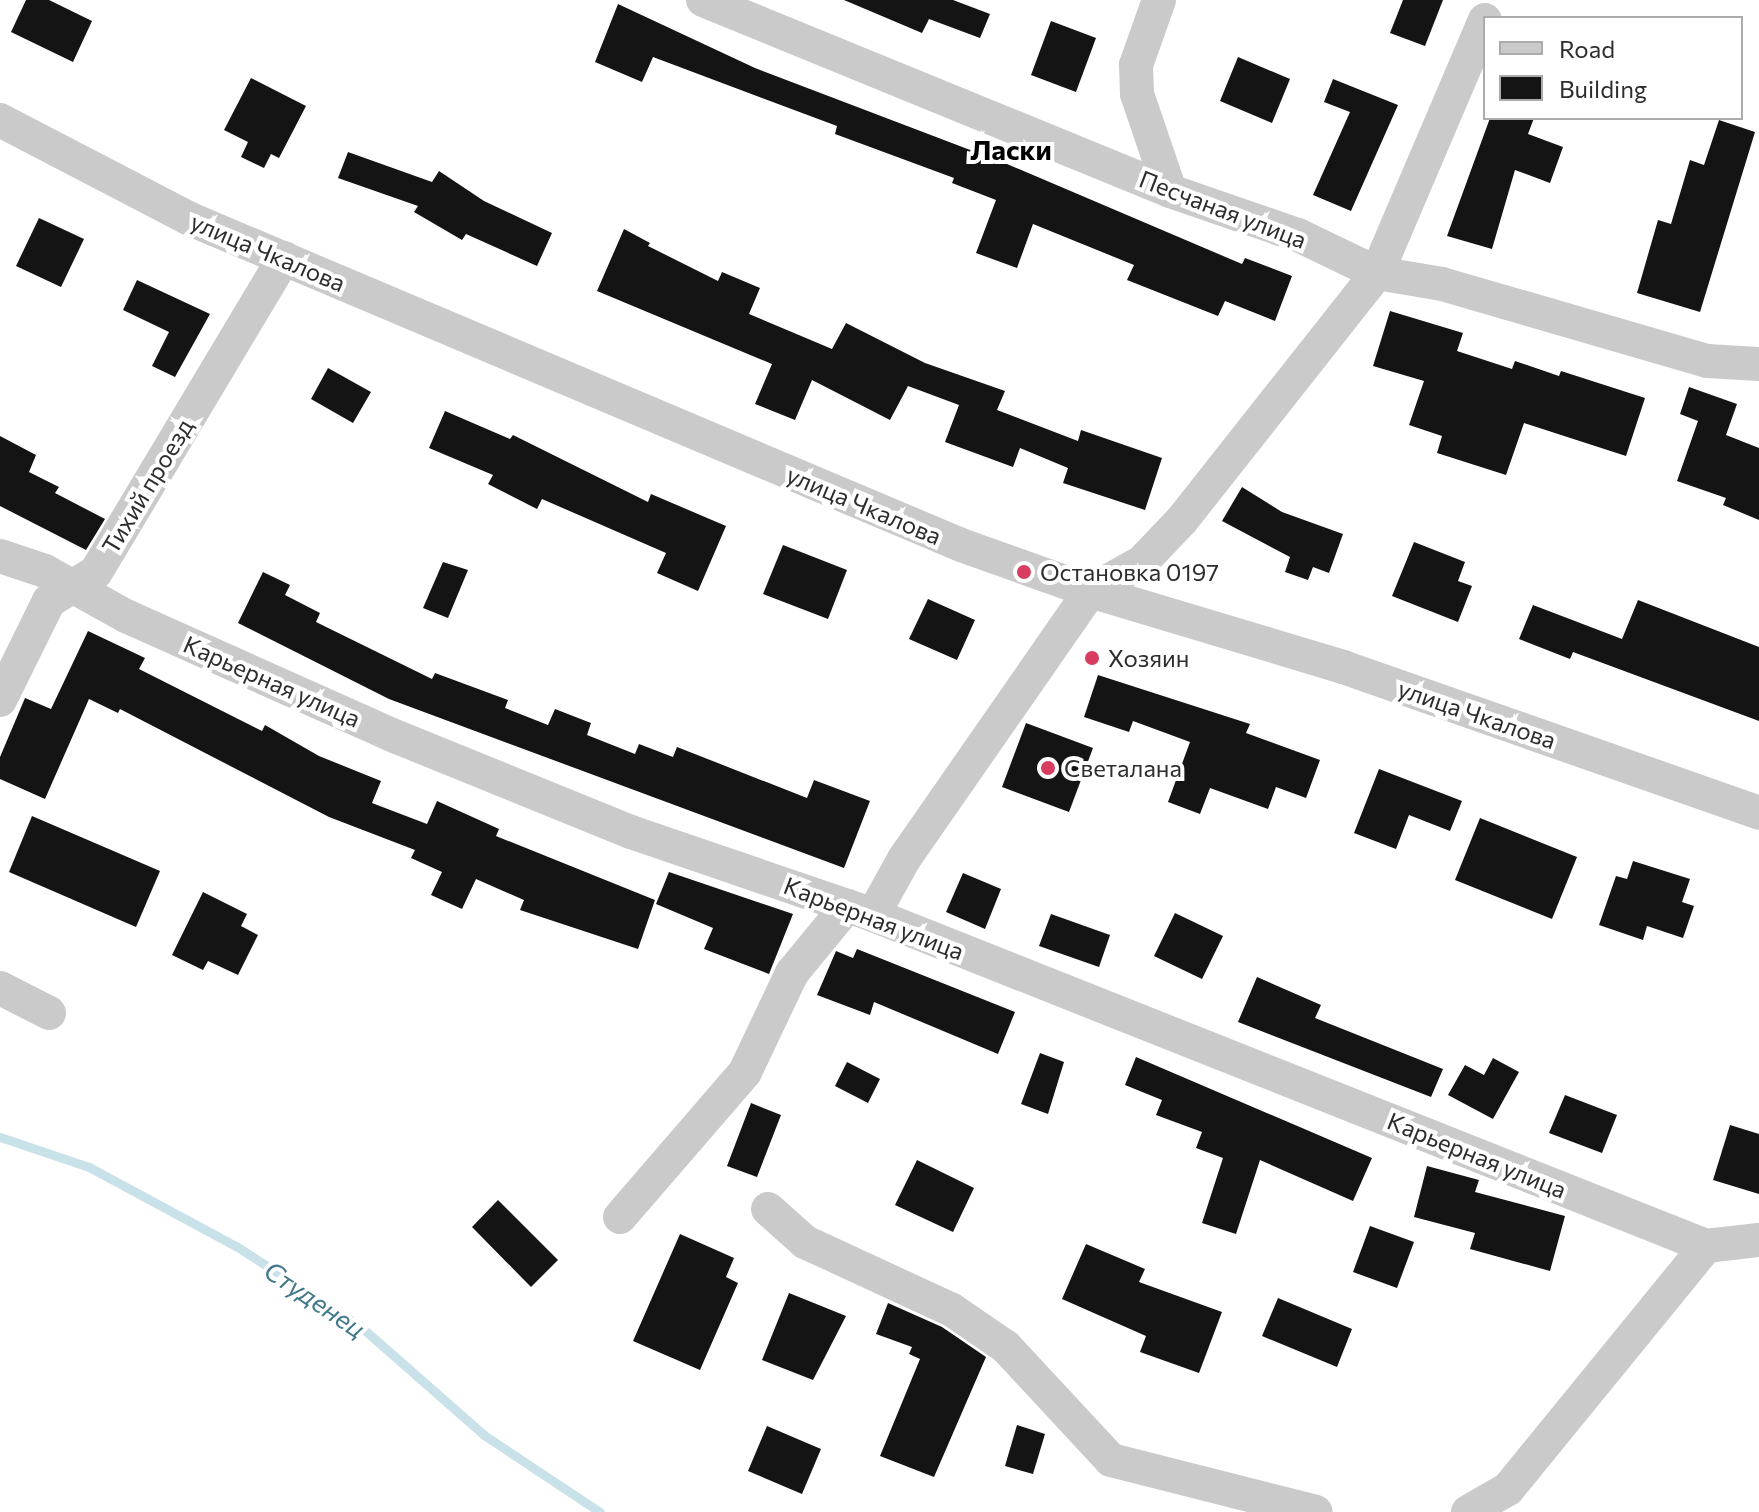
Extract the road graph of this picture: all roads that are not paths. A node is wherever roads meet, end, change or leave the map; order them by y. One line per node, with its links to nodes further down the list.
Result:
1 (703, 0): 5 (street, Песчаная улица)
2 (1159, 0): 5 (street)
3 (1483, 24): 7 (street)
4 (0, 120): 6 (street, улица Чкалова)
5 (1170, 191): 7 (street, Песчаная улица)
6 (284, 258): 10 (street, Тихий проезд); 11 (street, улица Чкалова)
7 (1377, 273): 8 (street, Песчаная улица); 11 (street)
8 (1759, 364)
9 (0, 556): 10 (street, Карьерная улица)
10 (73, 588): 12 (street, Тихий проезд); 14 (street, Карьерная улица)
11 (1090, 591): 13 (street, улица Чкалова); 14 (street)
12 (0, 700)
13 (1759, 813)
14 (860, 911): 18 (street); 20 (street, Карьерная улица)
15 (0, 988): 16 (street)
16 (49, 1013)
17 (768, 1209): 21 (street)
18 (620, 1217)
19 (1759, 1240): 20 (street, Карьерная улица)
20 (1706, 1246): 22 (street)
21 (1316, 1512)
22 (1468, 1512)

